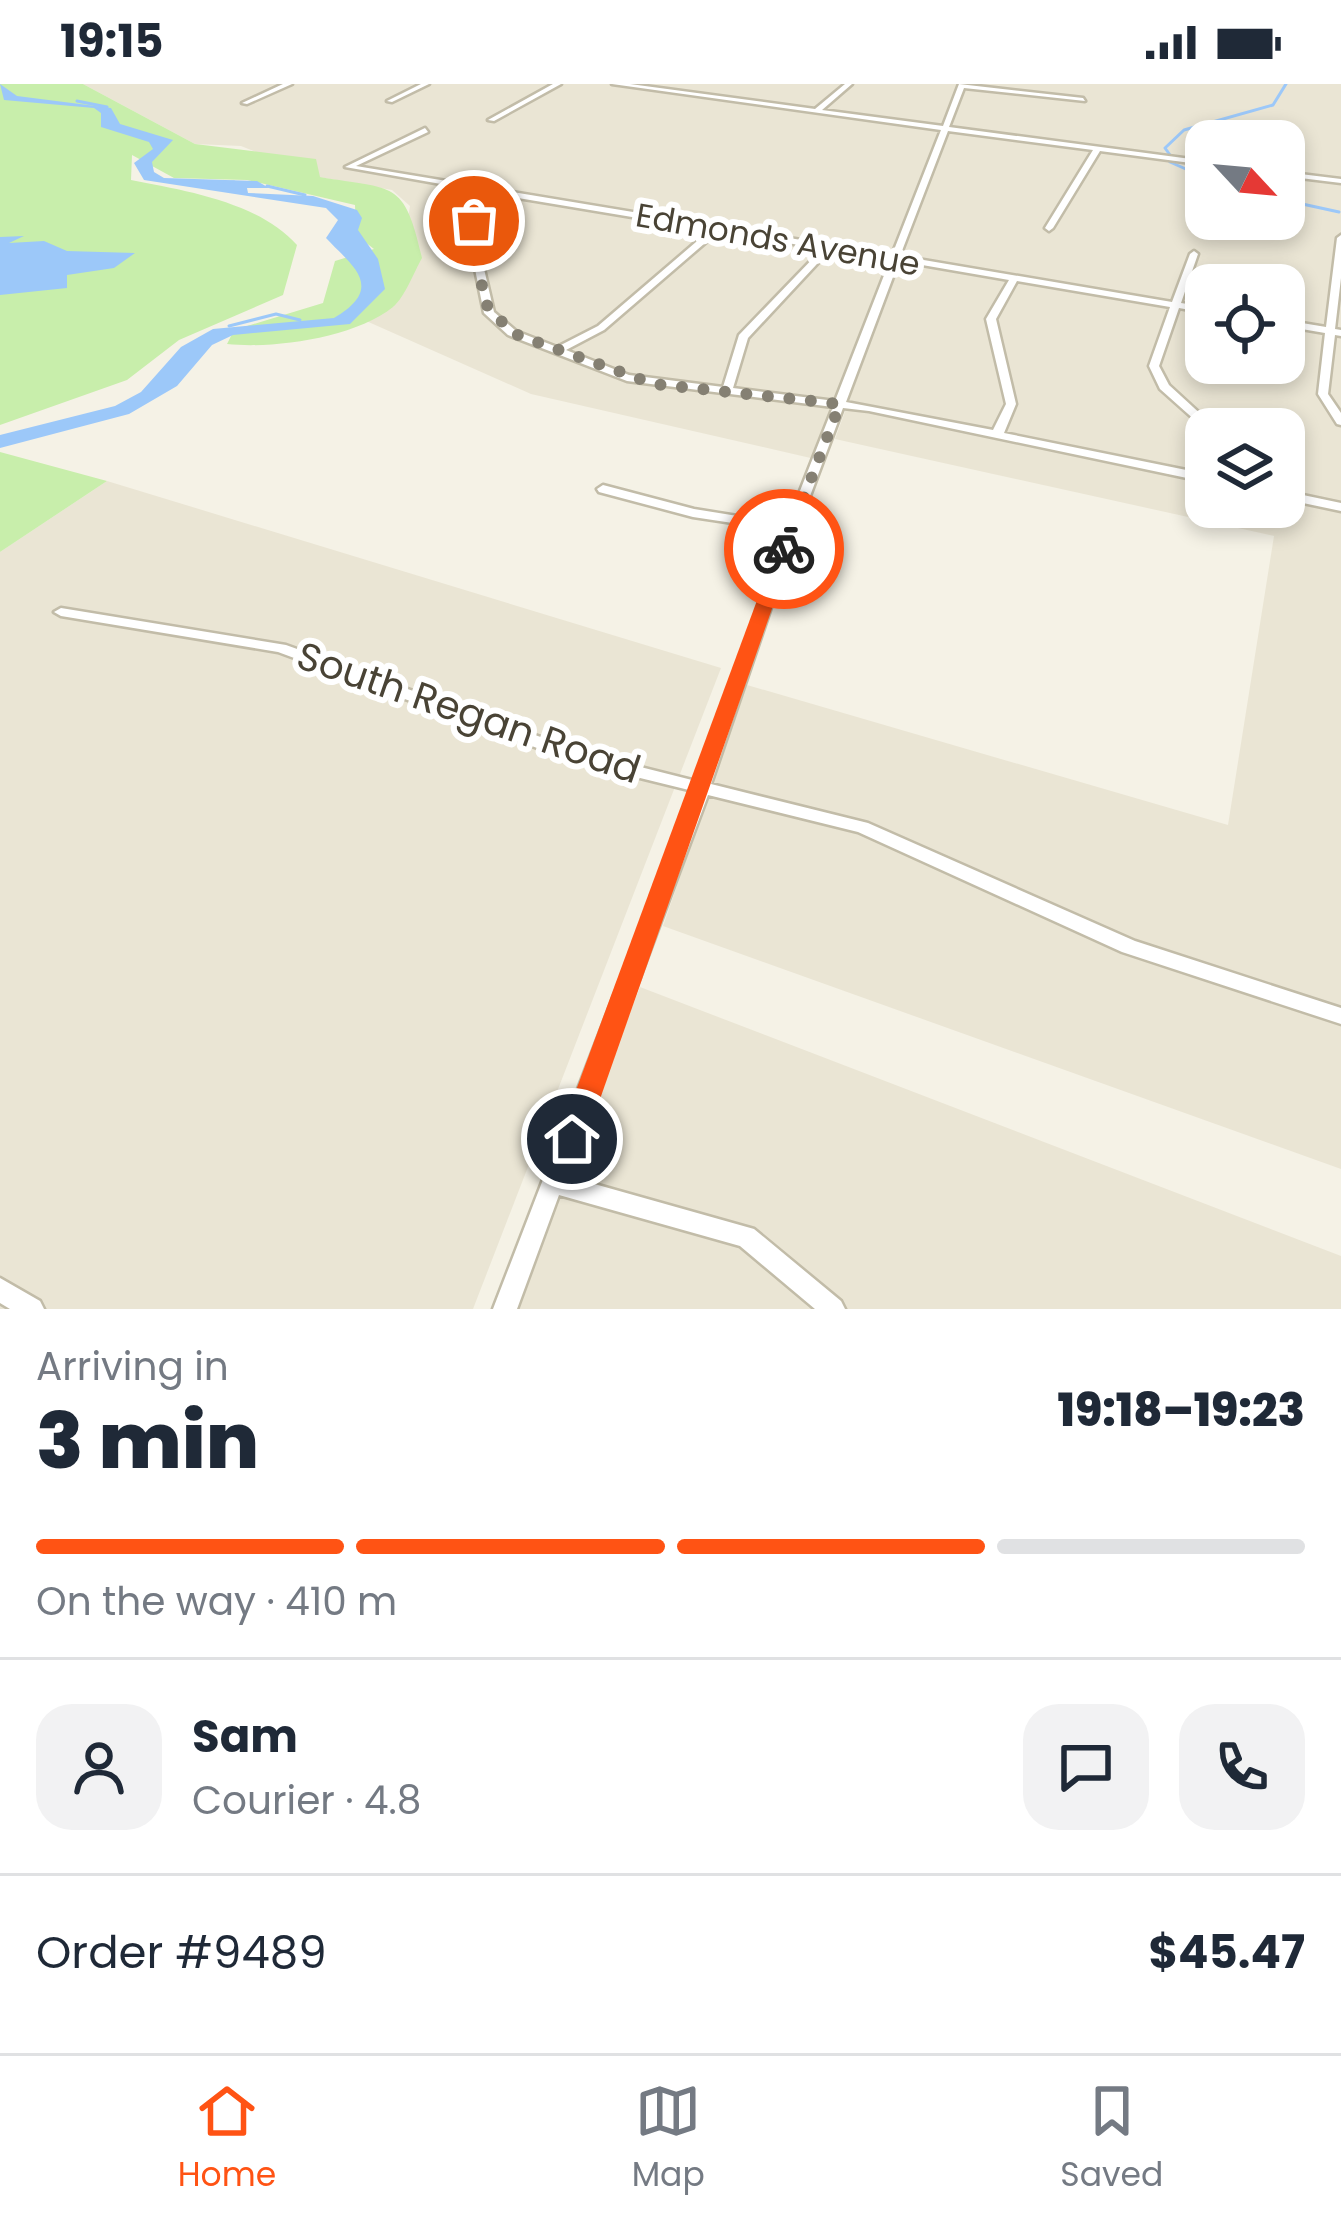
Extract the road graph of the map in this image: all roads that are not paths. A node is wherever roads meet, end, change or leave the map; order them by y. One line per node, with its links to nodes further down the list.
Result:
1 (290, 84): 9 (street)
2 (426, 84): 8 (street)
3 (558, 84): 11 (street)
4 (615, 84): 10 (street)
5 (849, 84): 10 (street)
6 (962, 85): 7 (street); 12 (street)
7 (1083, 100)
8 (390, 101)
9 (245, 103)
10 (816, 111): 12 (street)
11 (491, 120)
12 (946, 128): 14 (street); 24 (street)
13 (425, 130): 18 (street, Edmonds Avenue)
14 (1098, 148): 15 (street); 19 (street)
15 (1185, 160)
16 (1305, 176): 17 (street)
17 (1341, 181)
18 (510, 194): 20 (street, Edmonds Avenue); 30 (street)
19 (1049, 228)
20 (716, 229): 22 (street, Edmonds Avenue); 30 (street)
21 (1341, 238): 29 (street)
22 (828, 248): 24 (street, Edmonds Avenue); 31 (street)
23 (1194, 254): 26 (street)
24 (895, 259): 25 (street, Edmonds Avenue); 32 (street)
25 (1014, 279): 26 (street, Edmonds Avenue); 35 (street)
26 (1175, 305): 27 (street, Edmonds Avenue); 33 (street)
27 (1185, 307)
28 (1305, 327): 29 (street)
29 (1335, 332): 34 (street)
30 (559, 350): 31 (street)
31 (727, 391): 32 (street)
32 (840, 404): 35 (street); 40 (street)
33 (1190, 408)
34 (1341, 422)
35 (997, 435): 36 (street)
36 (1185, 474)
37 (603, 489): 40 (street)
38 (1305, 499): 39 (street)
39 (1341, 507)
40 (792, 528): 42 (street)
41 (61, 612): 42 (street, South Regan Road)
42 (703, 788): 43 (street, South Regan Road); 44 (street)
43 (1341, 1016)
44 (555, 1183): 47 (street); 48 (street)
45 (0, 1291): 46 (street)
46 (32, 1309)
47 (505, 1309)
48 (833, 1309)

